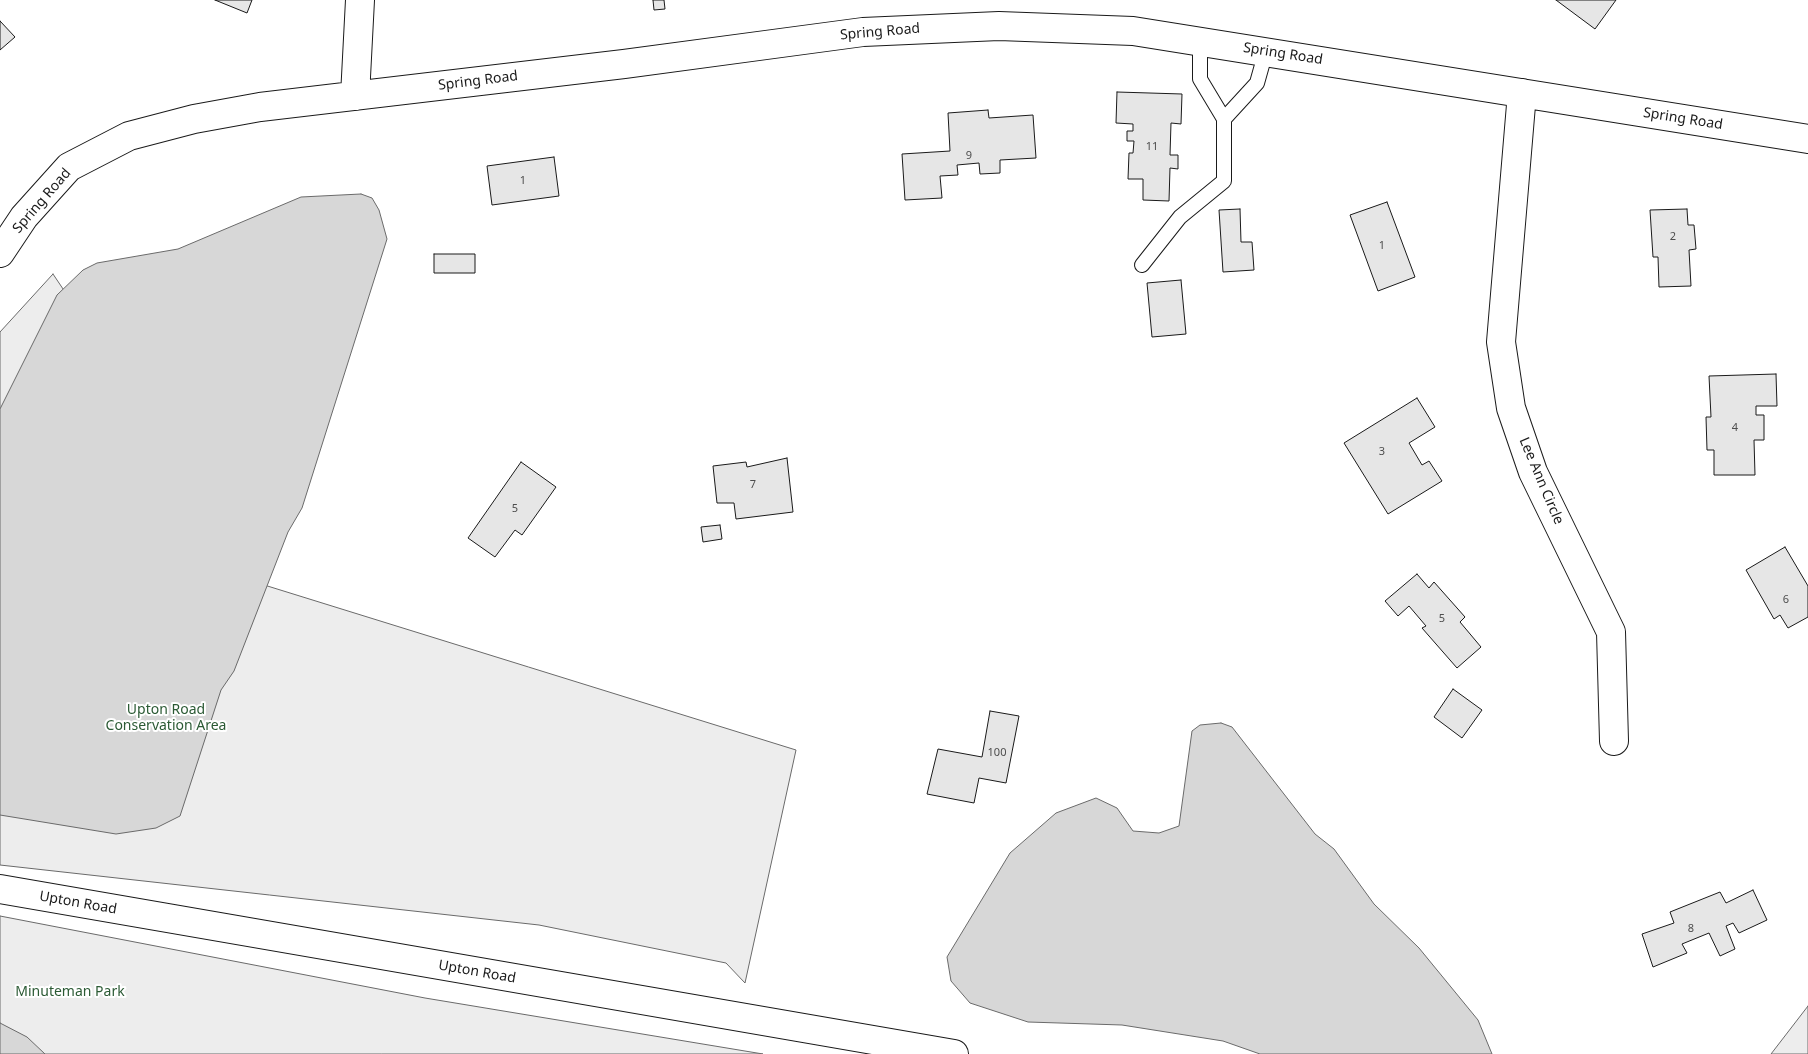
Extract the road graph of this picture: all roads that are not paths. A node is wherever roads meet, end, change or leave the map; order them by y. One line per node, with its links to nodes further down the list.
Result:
1 (360, 0): 5 (street)
2 (1200, 40): 3 (street, Spring Road); 5 (street, Spring Road); 6 (lane)
3 (1266, 51): 4 (street, Spring Road); 6 (lane)
4 (1522, 93): 7 (street, Spring Road); 10 (street, Lee Ann Circle)
5 (355, 96): 8 (street, Spring Road)
6 (1224, 119): 9 (lane)
7 (1808, 139)
8 (0, 253)
9 (1142, 265)
10 (1614, 741)
11 (0, 889): 12 (street, Upton Road)
12 (954, 1054)

